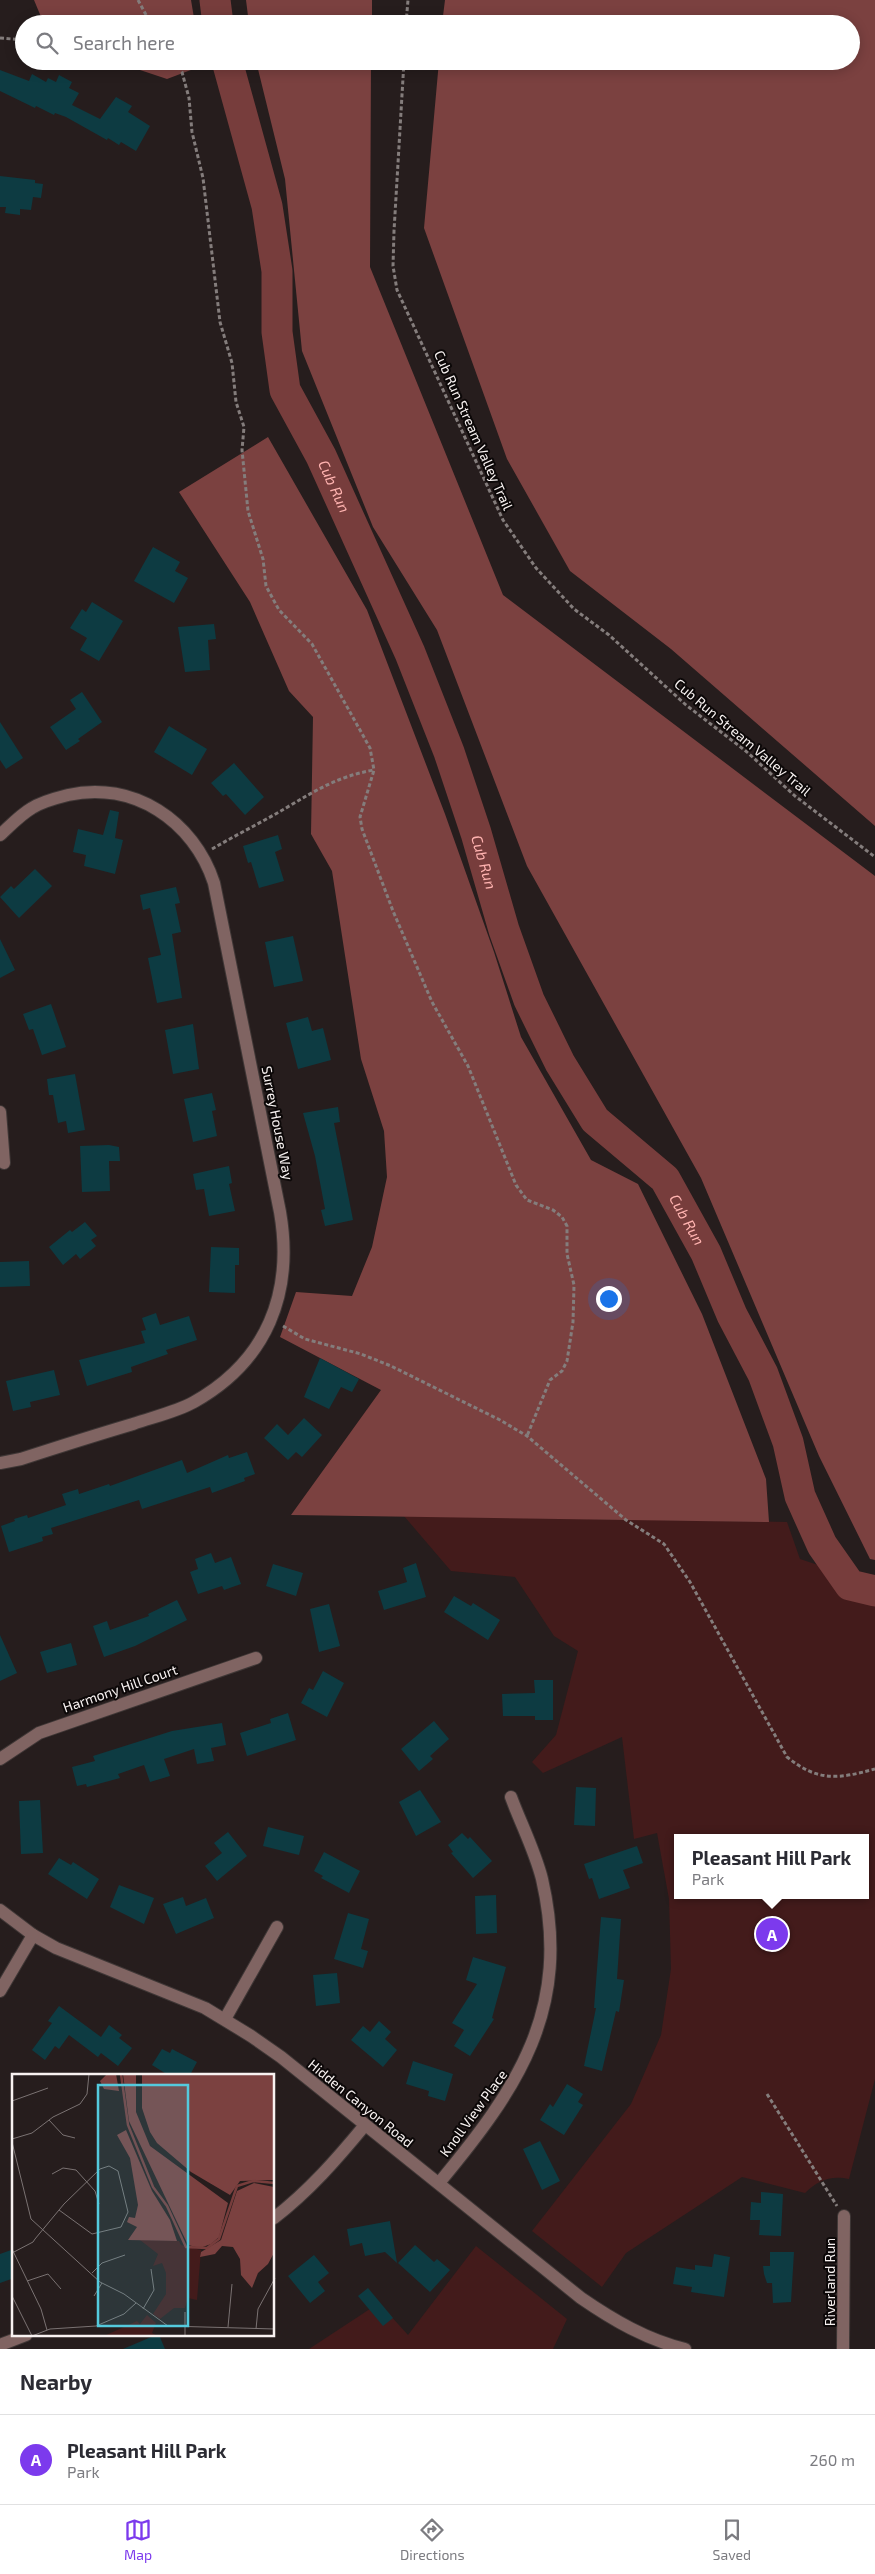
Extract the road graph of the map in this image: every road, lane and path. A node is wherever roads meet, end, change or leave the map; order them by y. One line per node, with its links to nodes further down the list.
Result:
1 (138, 0): 3 (path)
2 (408, 0): 4 (path)
3 (146, 15)
4 (407, 15)
5 (0, 38): 6 (path)
6 (15, 39)
7 (181, 70): 9 (path)
8 (403, 70): 12 (path, Cub Run Stream Valley Trail)
9 (374, 770): 11 (path); 16 (path)
10 (0, 835): 11 (street, Surrey House Way)
11 (202, 854): 15 (street, Surrey House Way)
12 (875, 857)
13 (0, 1112): 14 (street)
14 (4, 1162)
15 (270, 1321): 16 (path); 17 (street, Surrey House Way)
16 (527, 1436): 20 (path)
17 (0, 1463)
18 (256, 1658): 19 (street, Harmony Hill Court)
19 (0, 1759)
20 (875, 1769)
21 (511, 1797): 29 (street, Knoll View Place)
22 (0, 1910): 24 (street, Hidden Canyon Road)
23 (278, 1927): 26 (street)
24 (33, 1935): 25 (street); 26 (street, Hidden Canyon Road)
25 (0, 1991)
26 (225, 2020): 28 (street, Hidden Canyon Road)
27 (767, 2094): 30 (path)
28 (365, 2125): 29 (street, Hidden Canyon Road); 31 (street)
29 (439, 2183): 34 (street, Hidden Canyon Road)
30 (844, 2216): 35 (street, Riverland Run)
31 (275, 2217)
32 (23, 2336): 33 (street)
33 (0, 2345)
34 (685, 2349)
35 (843, 2349)

